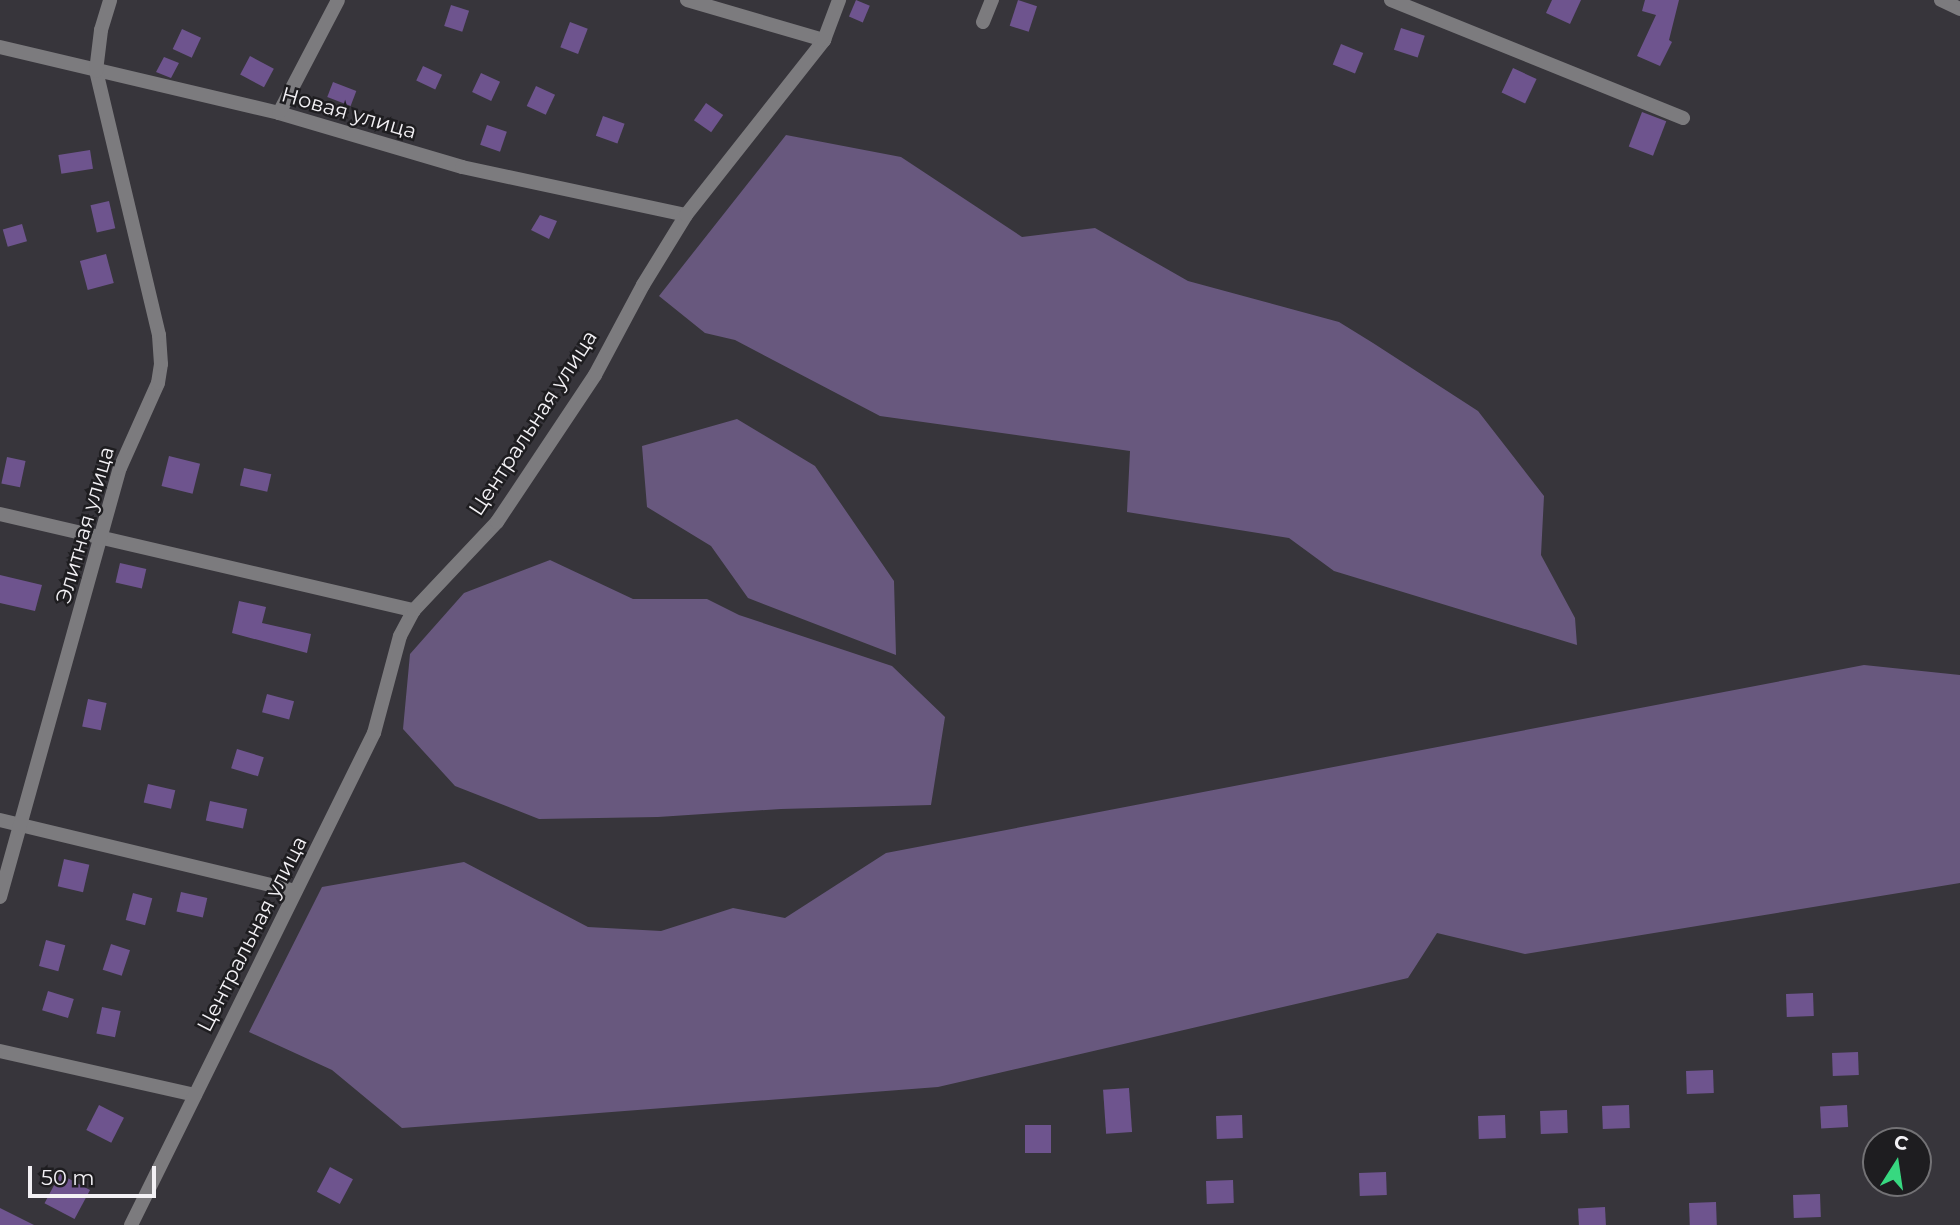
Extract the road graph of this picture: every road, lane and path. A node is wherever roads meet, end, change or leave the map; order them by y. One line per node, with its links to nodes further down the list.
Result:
1 (110, 0): 12 (street, Элитная улица)
2 (338, 0): 13 (street)
3 (687, 0): 10 (street)
4 (839, 0): 10 (street, Центральная улица)
5 (992, 0): 9 (street)
6 (1391, 0): 14 (street)
7 (1941, 0): 8 (street)
8 (1960, 9)
9 (983, 22)
10 (824, 40): 15 (street, Центральная улица)
11 (0, 47): 12 (street, Новая улица)
12 (96, 71): 13 (street, Новая улица); 17 (street, Элитная улица)
13 (279, 113): 15 (street, Новая улица)
14 (1683, 118)
15 (686, 215): 18 (street, Центральная улица)
16 (0, 514): 17 (street)
17 (103, 537): 18 (street); 20 (street, Элитная улица)
18 (414, 610): 21 (street, Центральная улица)
19 (0, 820): 20 (street)
20 (20, 825): 21 (street); 22 (street, Элитная улица)
21 (296, 891): 24 (street, Центральная улица)
22 (0, 898)
23 (0, 1051): 24 (street)
24 (195, 1095): 25 (street, Центральная улица)
25 (131, 1225)

